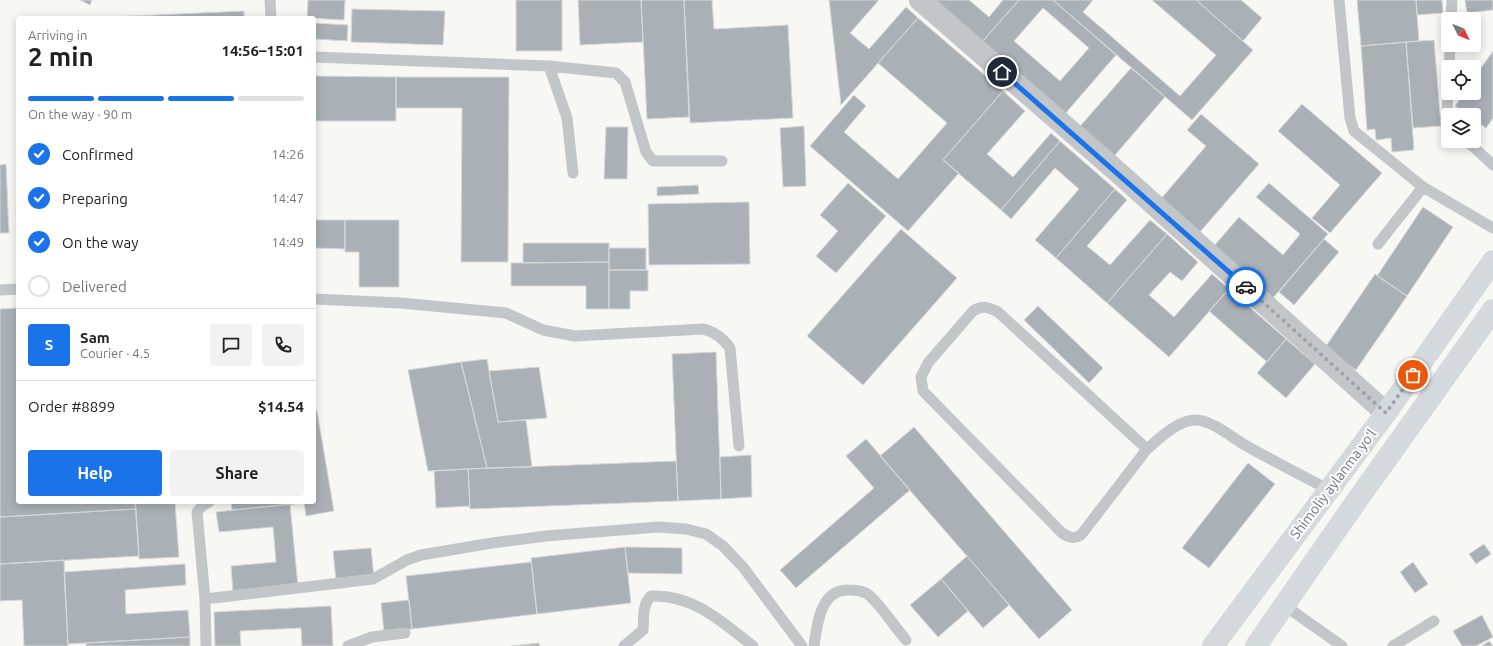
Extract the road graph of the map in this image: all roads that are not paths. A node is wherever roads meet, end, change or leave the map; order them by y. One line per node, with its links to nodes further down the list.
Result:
1 (270, 0): 6 (lane)
2 (920, 0): 21 (street)
3 (1339, 0): 13 (lane)
4 (1452, 0): 5 (lane)
5 (1451, 12)
6 (271, 16)
7 (316, 57): 8 (lane)
8 (549, 66): 10 (lane); 12 (lane)
9 (1475, 148): 11 (lane)
10 (722, 161)
11 (1493, 165)
12 (573, 173)
13 (1422, 187): 14 (lane); 15 (lane)
14 (1493, 228)
15 (1378, 244)
16 (1493, 261): 21 (main road, Shimoliy aylanma yoʻl)
17 (16, 289): 18 (lane)
18 (0, 290)
19 (316, 299): 22 (lane)
20 (1493, 310): 27 (main road, Shimoliy aylanma yoʻl)
21 (1386, 413): 24 (main road, Shimoliy aylanma yoʻl)
22 (740, 446)
23 (1147, 449): 23 (lane); 24 (lane)
24 (1329, 490): 37 (main road, Shimoliy aylanma yoʻl)
25 (205, 504): 26 (lane)
26 (205, 598): 31 (lane); 35 (lane)
27 (1284, 605): 38 (main road, Shimoliy aylanma yoʻl); 39 (lane)
28 (1434, 621): 40 (lane)
29 (405, 633): 32 (lane)
30 (906, 640): 36 (lane)
31 (206, 646)
32 (348, 646)
33 (624, 646): 34 (lane)
34 (753, 646)
35 (802, 646)
36 (814, 646)
37 (1212, 646)
38 (1256, 646)
39 (1342, 646)
40 (1393, 646)

